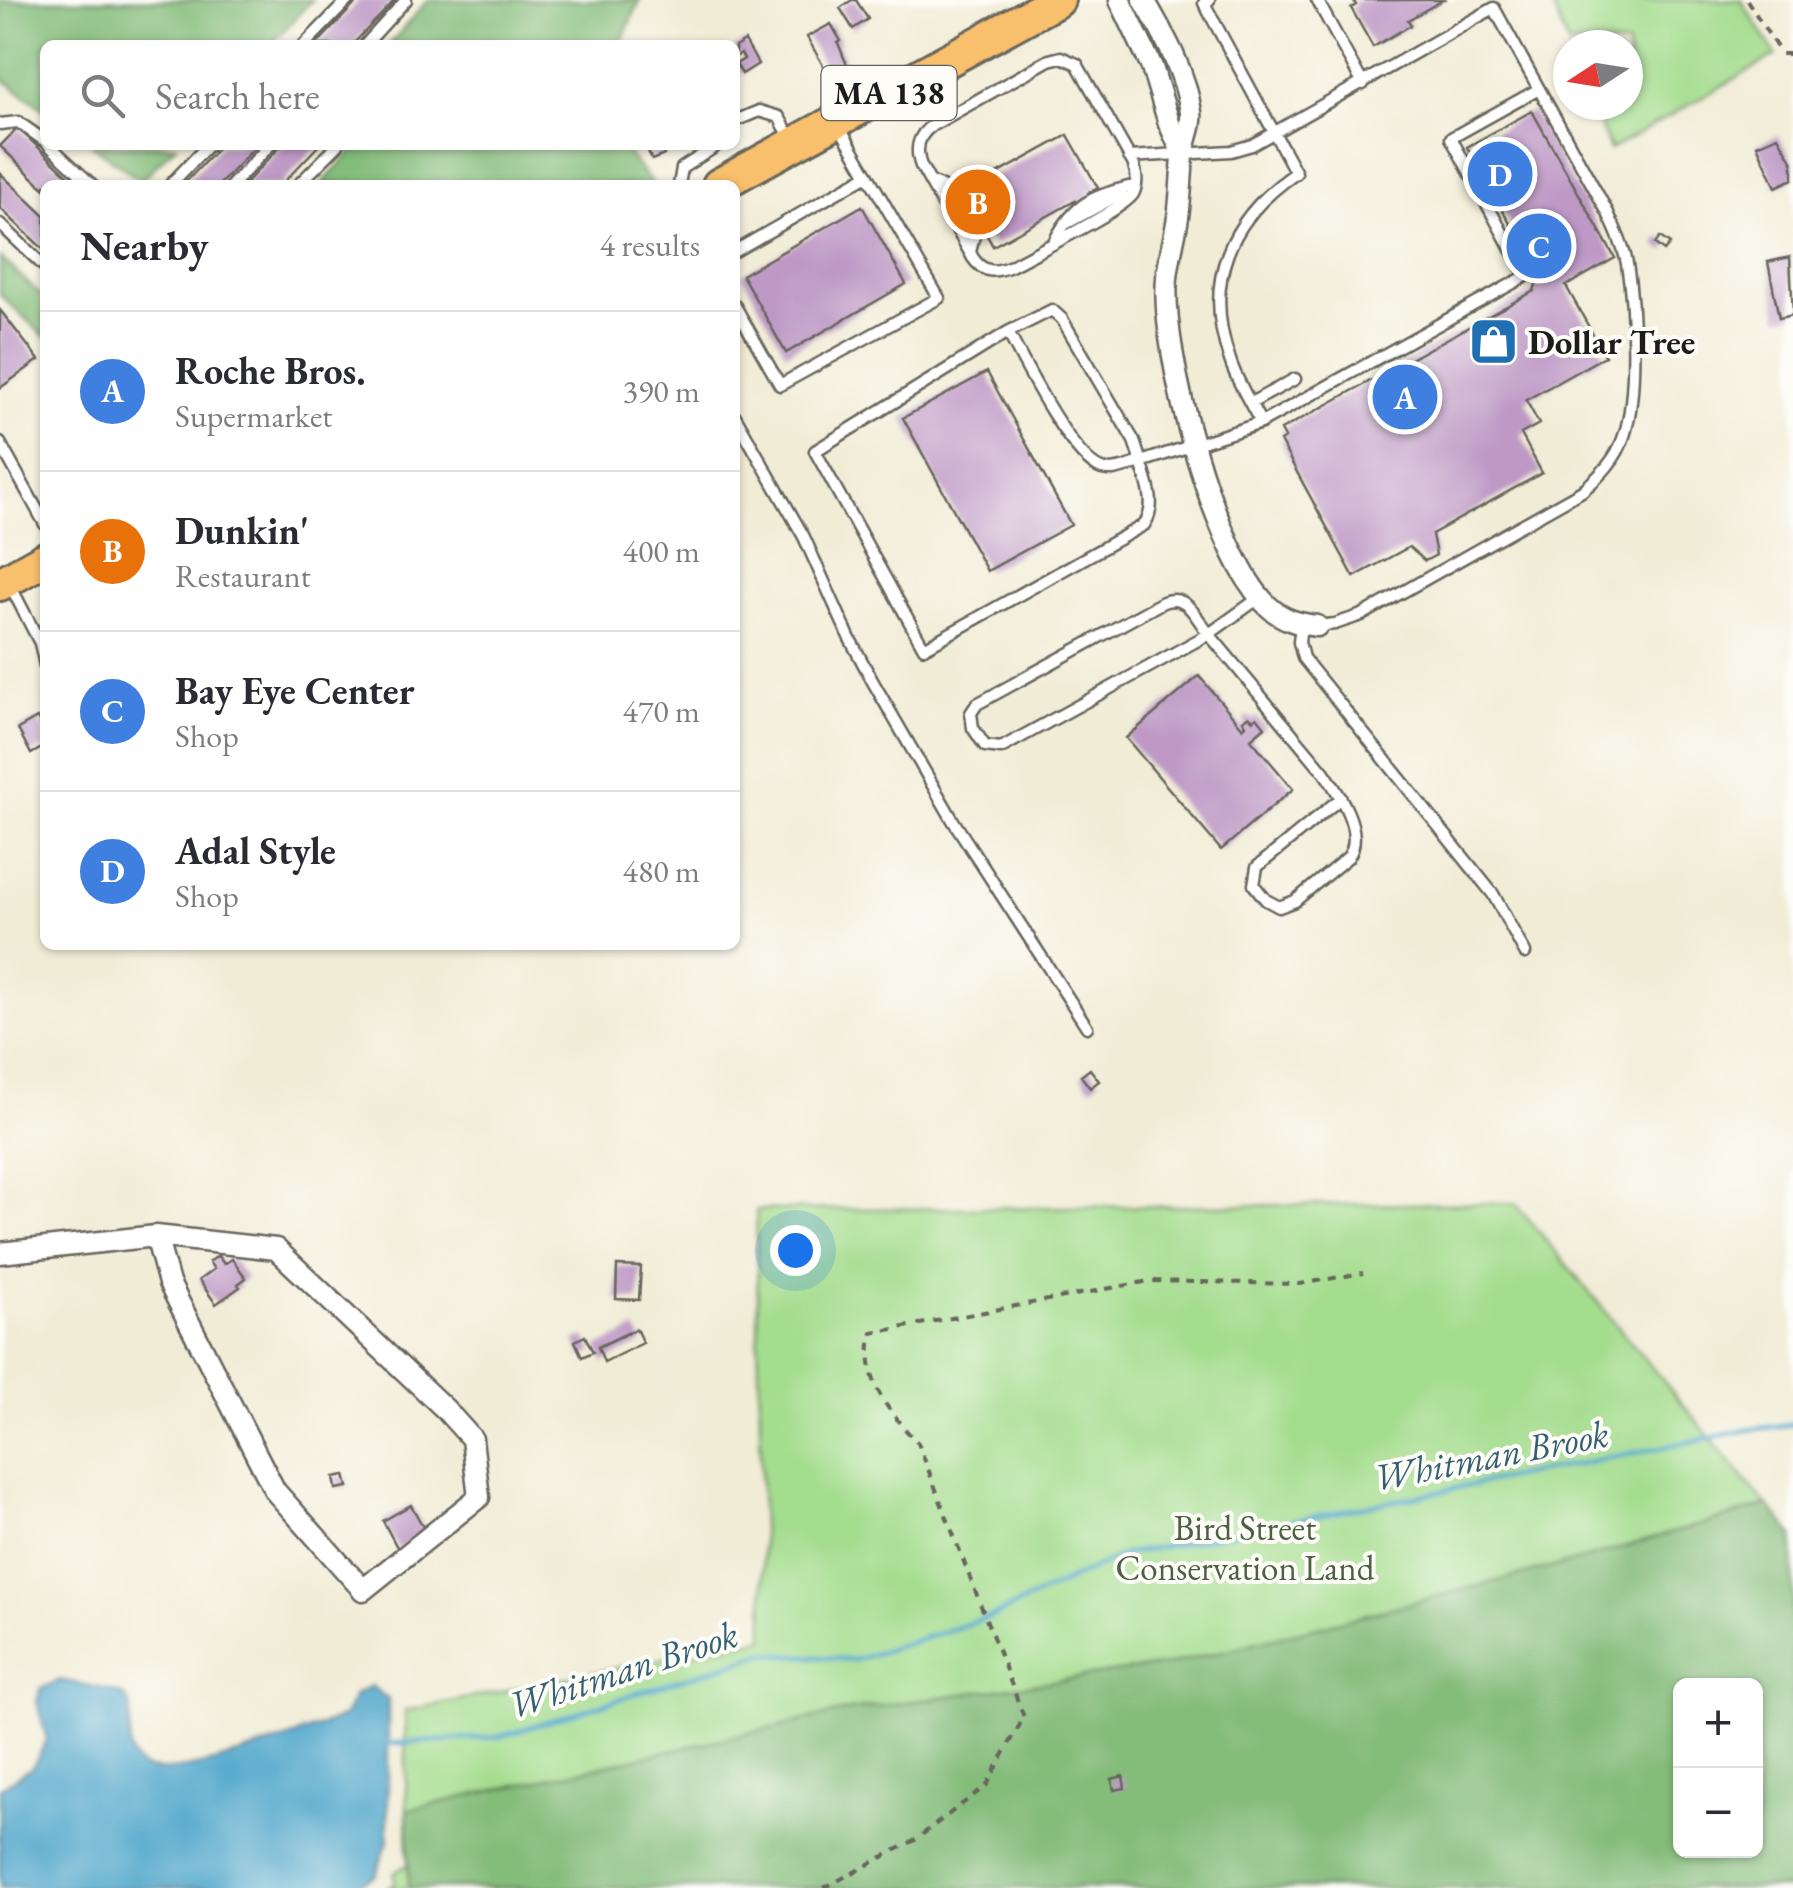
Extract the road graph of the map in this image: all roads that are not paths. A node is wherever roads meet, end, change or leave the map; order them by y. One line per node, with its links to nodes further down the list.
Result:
1 (348, 0): 9 (lane)
2 (406, 0): 10 (lane)
3 (1058, 0): 14 (main road, MA 138)
4 (1120, 0): 25 (street)
5 (1144, 0): 25 (street)
6 (1209, 0): 16 (lane)
7 (1317, 0): 11 (lane)
8 (1492, 4): 11 (lane); 12 (lane)
9 (309, 40)
10 (370, 40)
11 (1364, 84): 16 (lane)
12 (1539, 89): 46 (lane); 56 (lane)
13 (740, 119): 18 (lane)
14 (836, 121): 18 (main road, MA 138); 27 (lane)
15 (0, 124): 17 (lane)
16 (1276, 133): 25 (lane); 45 (lane)
17 (40, 138)
18 (794, 144): 34 (main road, MA 138)
19 (54, 150): 28 (lane)
20 (203, 150): 29 (lane)
21 (265, 150): 30 (lane)
22 (333, 150): 31 (lane)
23 (712, 150): 32 (lane)
24 (718, 150): 33 (lane)
25 (1183, 154): 26 (lane); 49 (street)
26 (1129, 156): 35 (lane); 36 (lane)
27 (868, 175): 39 (lane); 42 (lane)
28 (87, 180)
29 (175, 180)
30 (237, 180)
31 (303, 180)
32 (680, 180)
33 (725, 180)
34 (729, 180)
35 (930, 181): 40 (lane); 40 (lane)
36 (1136, 185): 38 (lane); 38 (lane)
37 (0, 224): 41 (lane)
38 (1054, 241): 40 (lane)
39 (740, 248)
40 (970, 252)
41 (40, 262)
42 (740, 315)
43 (1008, 332): 50 (lane); 50 (lane); 50 (lane)
44 (1295, 379): 45 (lane)
45 (1251, 404): 46 (lane)
46 (1261, 423): 49 (lane)
47 (740, 425): 62 (lane)
48 (0, 443): 51 (lane)
49 (1196, 446): 50 (lane); 54 (street)
50 (1141, 462)
51 (40, 515)
52 (40, 562): 53 (main road)
53 (4, 582): 57 (lane)
54 (1259, 598): 56 (street); 58 (lane)
55 (40, 625): 57 (lane)
56 (1309, 625): 61 (lane)
57 (32, 629): 59 (lane)
58 (1209, 634): 58 (lane); 60 (lane)
59 (40, 652)
60 (1340, 798): 60 (lane)
61 (1525, 954)
62 (1086, 1027)
63 (156, 1236): 63 (street); 64 (street)
64 (0, 1253)

